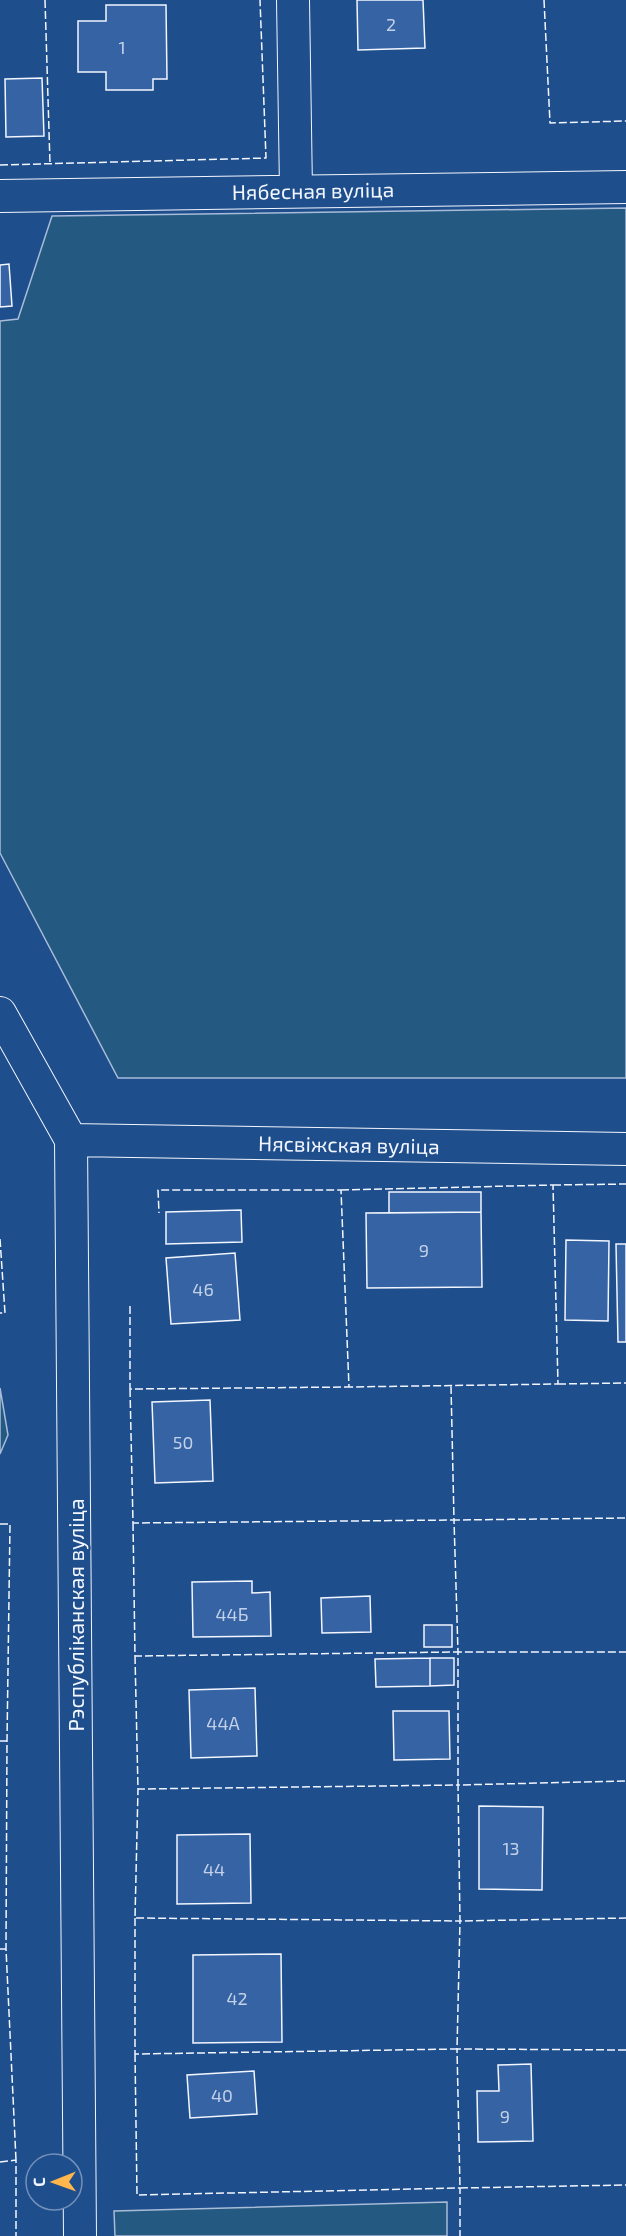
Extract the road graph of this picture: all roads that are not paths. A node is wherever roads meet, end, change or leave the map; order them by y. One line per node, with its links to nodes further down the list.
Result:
1 (293, 0): 3 (street)
2 (626, 187): 3 (street, Нябесная вуліца)
3 (296, 190): 4 (street, Нябесная вуліца)
4 (0, 196)
5 (0, 1012): 6 (street, Рэспубліканская вуліца)
6 (71, 1140): 7 (street, Нясвіжская вуліца); 8 (street, Рэспубліканская вуліца)
7 (626, 1149)
8 (80, 2236)

